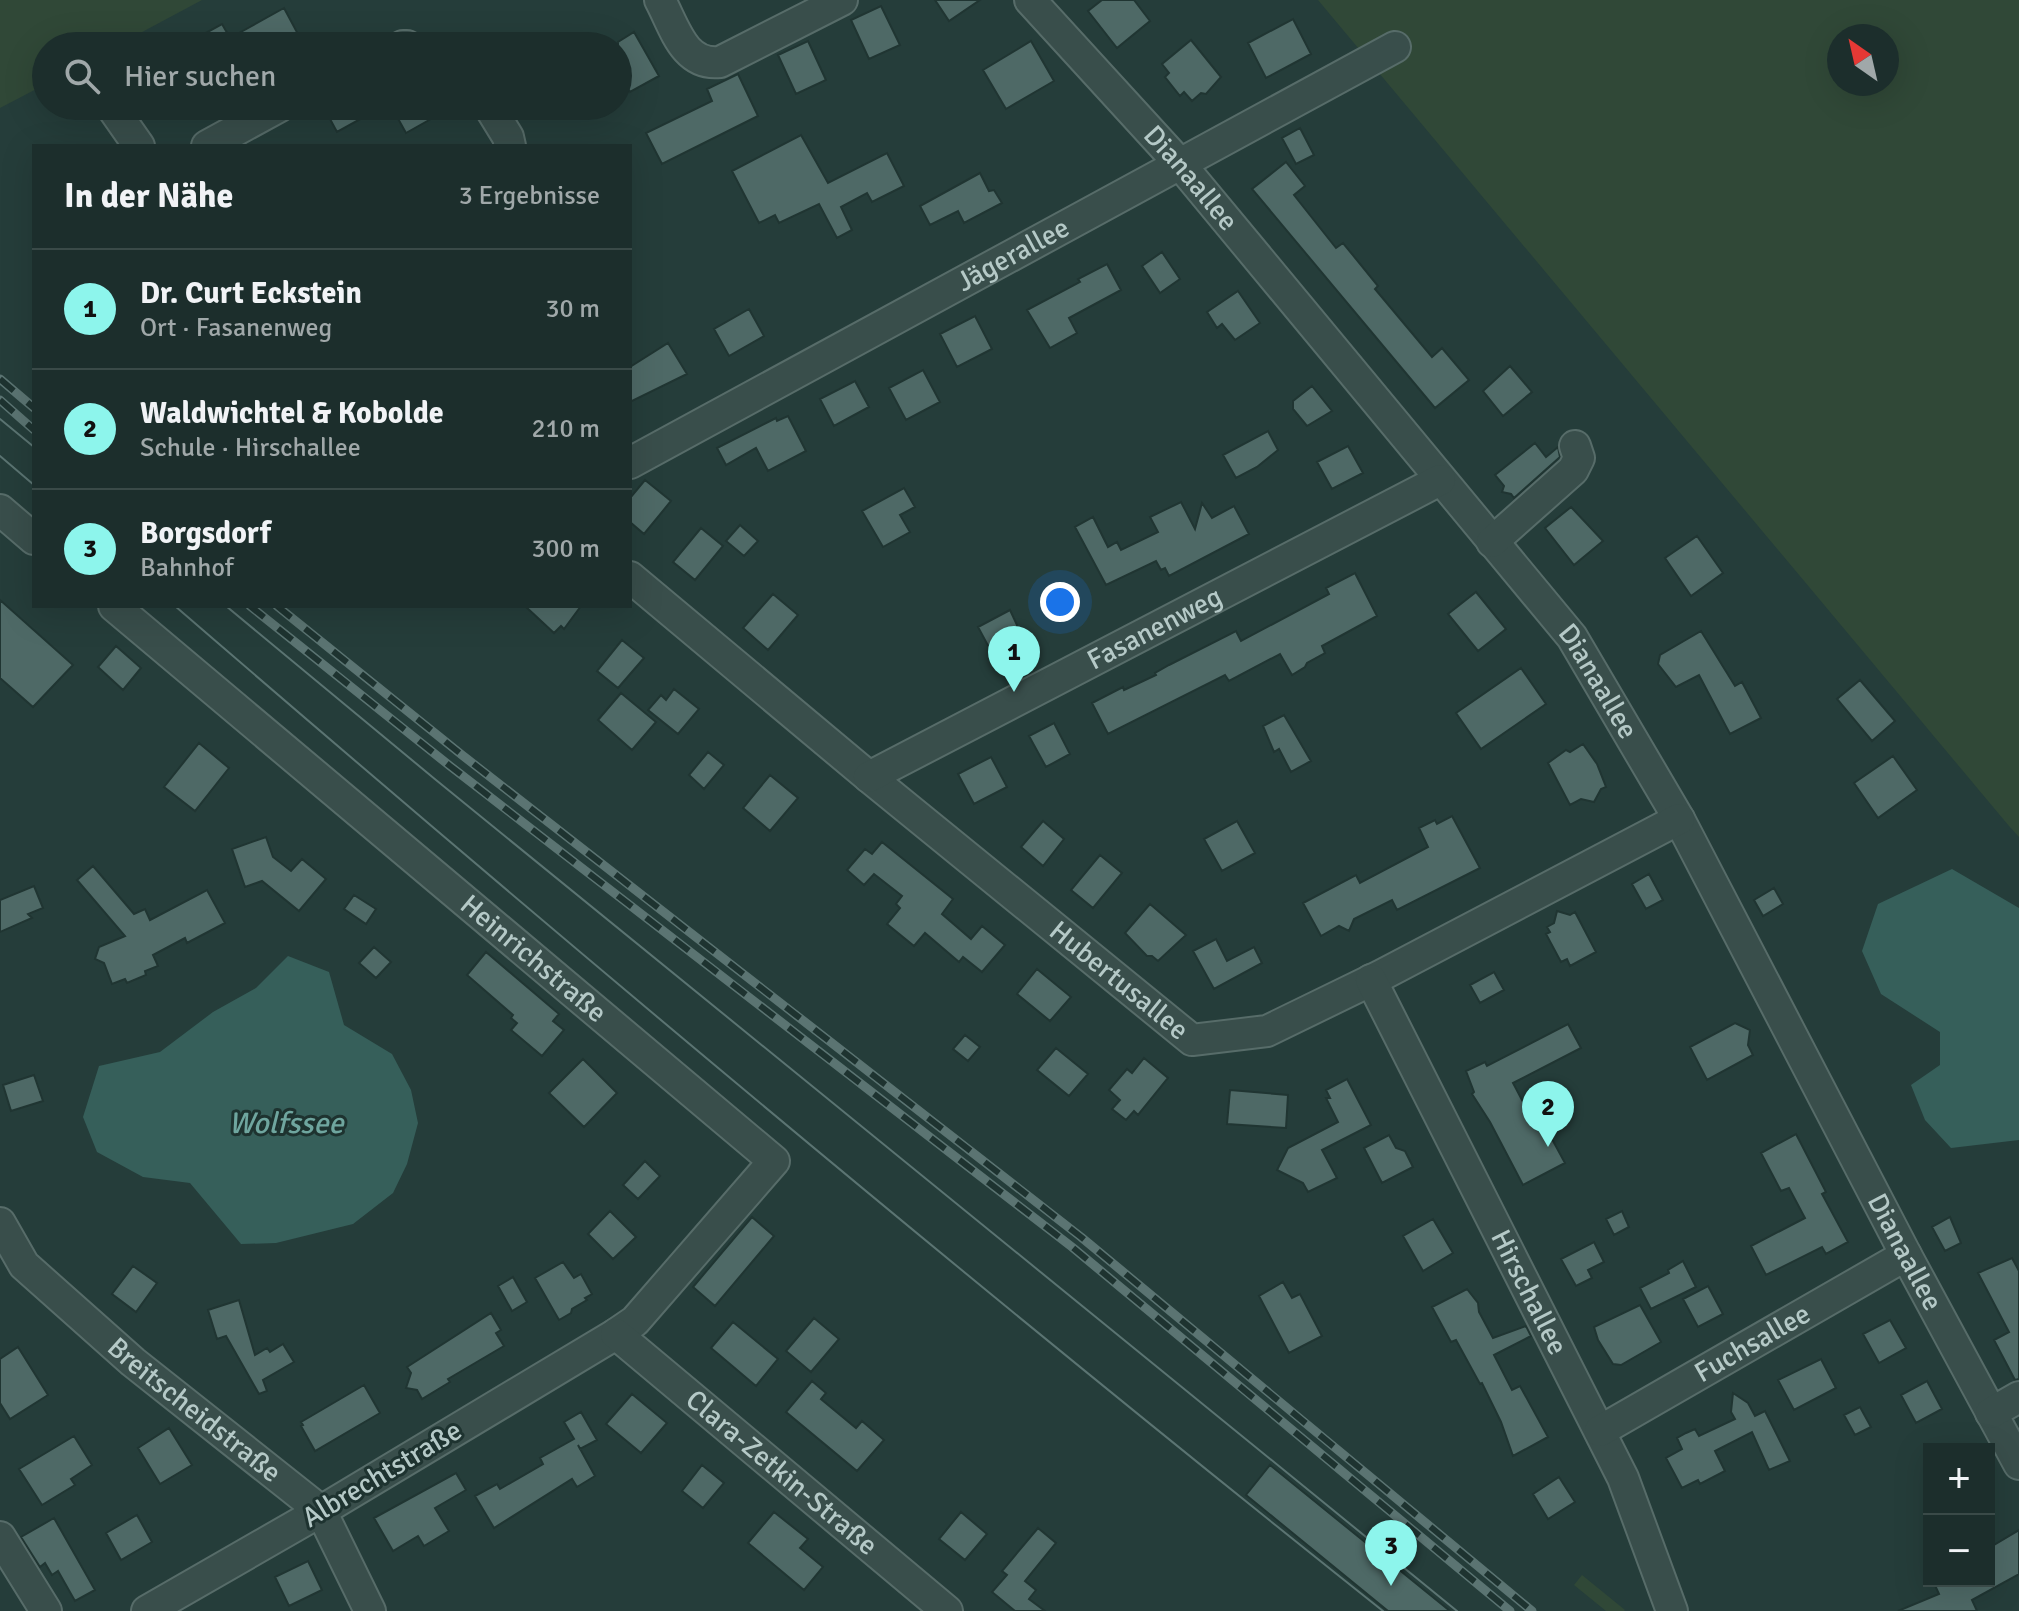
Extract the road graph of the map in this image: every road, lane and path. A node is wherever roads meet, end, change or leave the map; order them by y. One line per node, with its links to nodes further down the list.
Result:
1 (660, 0): 2 (street)
2 (842, 0)
3 (1037, 2): 11 (street, Dianaallee)
4 (1395, 47): 11 (street, Jägerallee)
5 (121, 120): 8 (street)
6 (254, 120): 9 (street)
7 (498, 120): 10 (street)
8 (138, 144)
9 (211, 144)
10 (510, 144)
11 (1180, 164): 13 (street, Jägerallee); 14 (street, Dianaallee)
12 (1575, 446): 17 (street)
13 (632, 462)
14 (1440, 480): 17 (street, Dianaallee); 20 (street, Fasanenweg)
15 (0, 510): 16 (street)
16 (32, 537)
17 (1492, 542): 21 (street, Dianaallee)
18 (632, 579): 20 (street, Hubertusallee)
19 (116, 608): 25 (street, Heinrichstraße)
20 (869, 777): 22 (street, Hubertusallee)
21 (1679, 819): 22 (street, Hubertusallee); 24 (street, Dianaallee)
22 (1371, 980): 28 (street, Hirschallee)
23 (0, 1223): 30 (street, Breitscheidstraße)
24 (1906, 1255): 27 (street, Dianaallee); 28 (street, Fuchsallee)
25 (616, 1334): 30 (street, Albrechtstraße); 35 (street, Clara-Zetkin-Straße)
26 (2019, 1397): 27 (street)
27 (1991, 1413): 29 (street, Dianaallee)
28 (1600, 1431): 36 (street, Hirschallee)
29 (2019, 1464)
30 (321, 1511): 33 (street, Albrechtstraße); 34 (street, Breitscheidstraße)
31 (0, 1537): 32 (street)
32 (46, 1611)
33 (147, 1611)
34 (370, 1611)
35 (947, 1611)
36 (1672, 1611)

